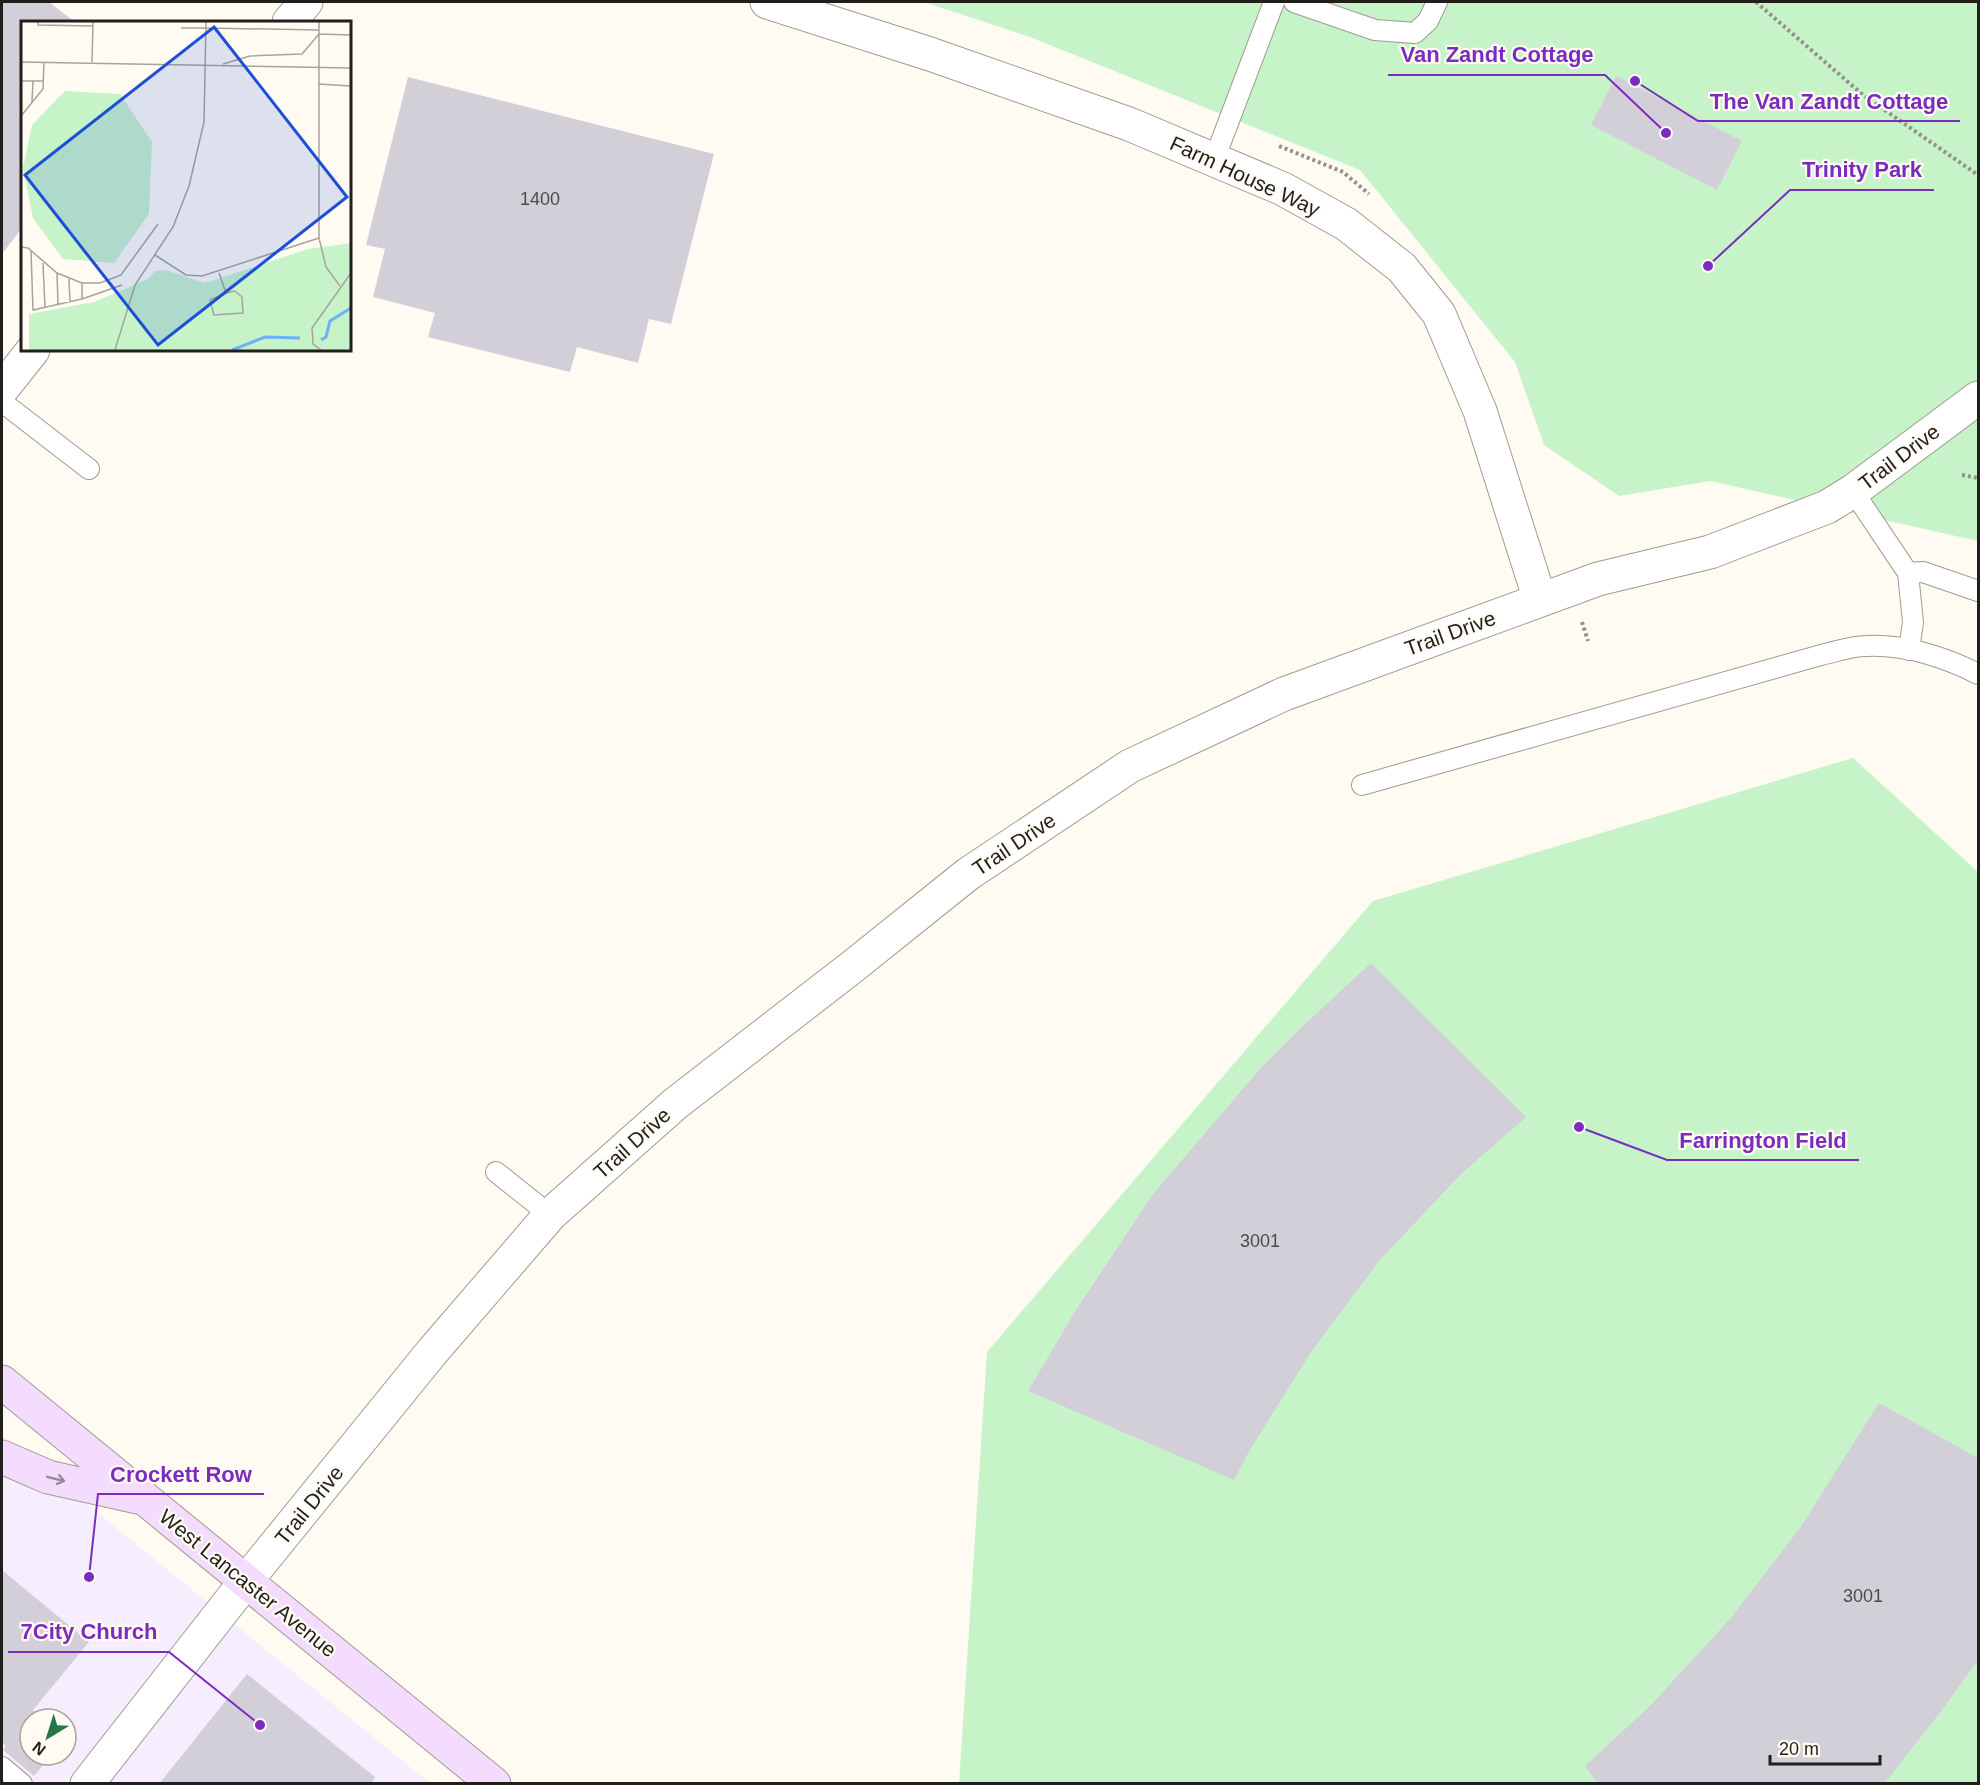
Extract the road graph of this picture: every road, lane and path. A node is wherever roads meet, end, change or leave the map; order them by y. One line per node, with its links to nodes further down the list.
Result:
1 (306, 2): 7 (street)
2 (766, 2): 8 (street, Farm House Way)
3 (1274, 2): 8 (lane)
4 (1294, 2): 5 (lane)
5 (1437, 2)
6 (1756, 2): 9 (path)
7 (290, 21)
8 (1214, 160): 20 (street, Farm House Way)
9 (1978, 175)
10 (32, 351): 11 (street)
11 (2, 389)
12 (1978, 398): 17 (street, Trail Drive)
13 (2, 402): 14 (lane)
14 (89, 469)
15 (1962, 475): 16 (path)
16 (1978, 478)
17 (1853, 491): 18 (lane); 20 (street, Trail Drive)
18 (1908, 573): 19 (lane); 21 (lane)
19 (1978, 591)
20 (1540, 600): 25 (street, Trail Drive)
21 (1909, 650): 22 (lane); 23 (lane)
22 (1978, 674)
23 (1362, 785)
24 (496, 1172): 25 (lane)
25 (550, 1215): 29 (street, Trail Drive)
26 (2, 1382): 28 (main road, West Lancaster Avenue)
27 (2, 1457): 28 (main road, one-way to 28)
28 (144, 1498): 29 (main road, West Lancaster Avenue)
29 (246, 1581): 32 (street, Trail Drive); 33 (main road, West Lancaster Avenue)
30 (2, 1767): 31 (lane)
31 (22, 1784)
32 (87, 1784)
33 (494, 1784)

